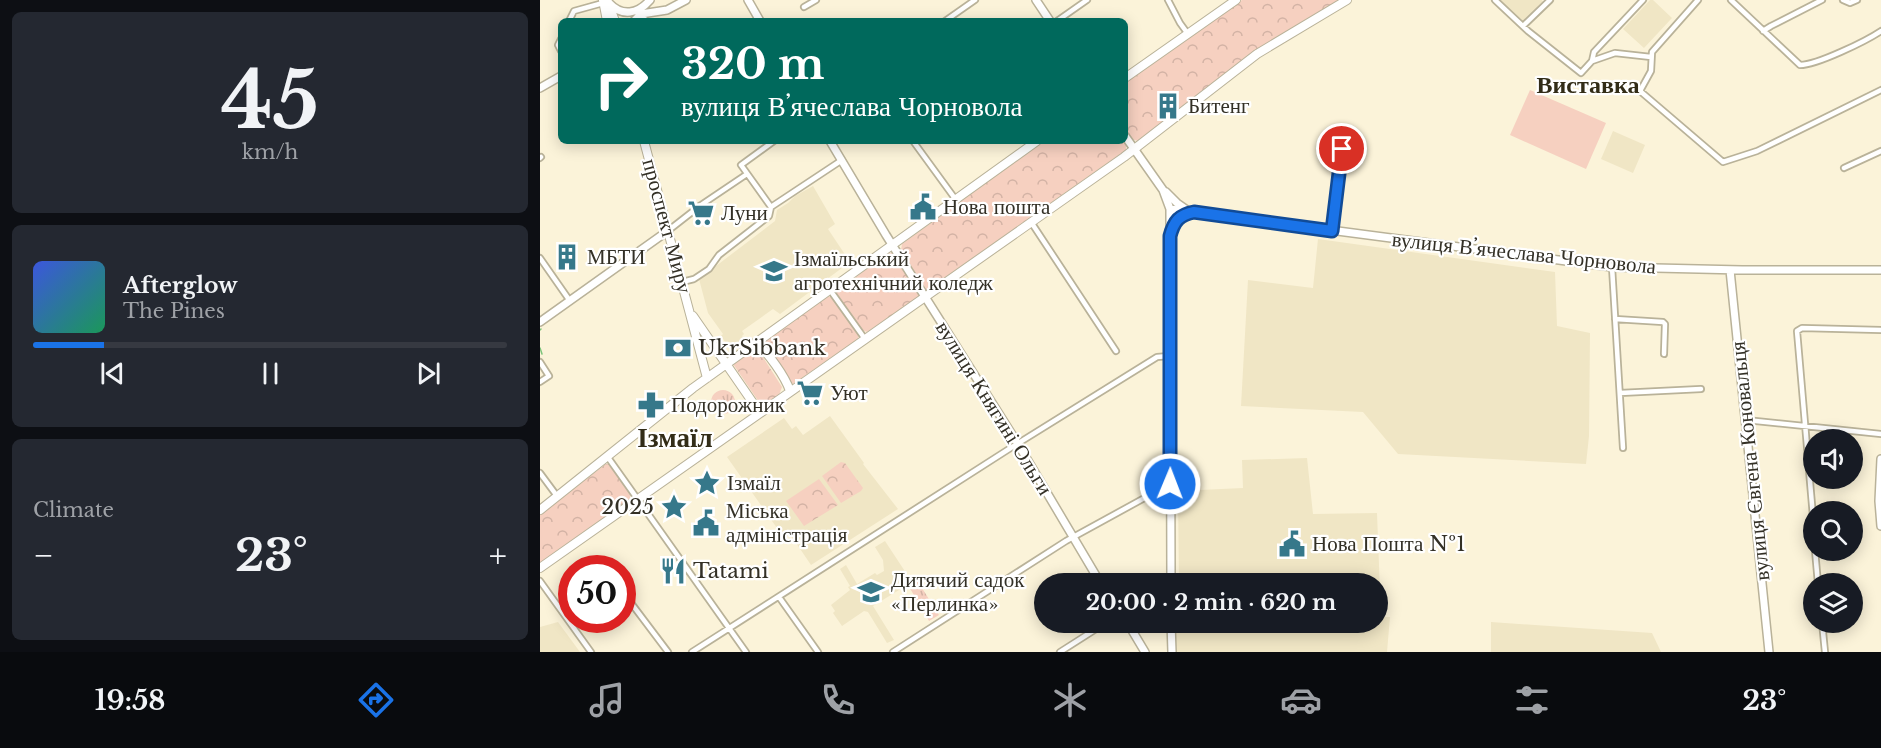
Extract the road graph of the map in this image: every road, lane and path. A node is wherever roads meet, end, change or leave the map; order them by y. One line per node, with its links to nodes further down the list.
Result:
1 (652, 0): 21 (street); 22 (street); 22 (street)
2 (686, 0): 21 (street)
3 (748, 0): 26 (street)
4 (816, 0): 20 (street)
5 (975, 0): 27 (street)
6 (1036, 0): 28 (street)
7 (1087, 0): 29 (street)
8 (1168, 0): 33 (street)
9 (1236, 0): 33 (main road)
10 (1347, 0): 47 (main road)
11 (1495, 0): 30 (street)
12 (1550, 0): 30 (street)
13 (1643, 0): 35 (street)
14 (1698, 0): 34 (street)
15 (1731, 0): 32 (street)
16 (1822, 0): 32 (street)
17 (1843, 0): 18 (street)
18 (1857, 0)
19 (605, 2): 22 (street); 23 (street); 24 (main road); 25 (main road)
20 (804, 7)
21 (657, 11): 22 (street)
22 (642, 17)
23 (570, 18)
24 (606, 18)
25 (613, 18)
26 (758, 18)
27 (949, 18)
28 (1048, 18)
29 (1061, 18)
30 (1524, 26): 35 (street)
31 (1881, 31): 32 (street)
32 (1763, 32)
33 (1188, 34): 36 (main road)
34 (1651, 57): 35 (street); 39 (street)
35 (1592, 61)
36 (1128, 76)
37 (558, 78): 38 (street)
38 (540, 88)
39 (1881, 90)
40 (1344, 128): 59 (street)
41 (1128, 140): 47 (street)
42 (645, 144): 58 (main road, проспект Миру)
43 (770, 144): 51 (street)
44 (832, 144): 49 (street, вулиця Княгині Ольги)
45 (915, 144): 53 (street)
46 (1033, 144): 53 (main road)
47 (1134, 148): 52 (street); 57 (main road)
48 (1881, 151): 50 (street)
49 (842, 160): 54 (street); 61 (street, вулиця Княгині Ольги)
50 (1844, 168)
51 (747, 174): 54 (street); 58 (street)
52 (1160, 186): 55 (street); 56 (street)
53 (956, 200): 61 (main road)
54 (771, 207): 66 (street)
55 (1170, 209): 56 (street, вулиця Вʼячеслава Чорновола); 60 (street)
56 (1194, 212): 59 (street, вулиця Вʼячеслава Чорновола); 60 (street)
57 (1031, 222): 68 (main road); 76 (street)
58 (669, 230): 66 (main road, проспект Миру); 69 (street)
59 (1332, 231): 63 (street, вулиця Вʼячеслава Чорновола)
60 (1170, 236): 78 (street)
61 (893, 245): 67 (main road); 68 (street, вулиця Княгині Ольги)
62 (540, 258): 69 (street)
63 (1612, 267): 64 (street, вулиця Вʼячеслава Чорновола); 71 (street)
64 (1730, 270): 65 (street, вулиця Вʼячеслава Чорновола); 87 (street, вулиця Євгена Коновальця)
65 (1881, 270)
66 (682, 282): 70 (main road, проспект Миру)
67 (830, 290): 74 (street); 75 (main road)
68 (926, 297): 74 (main road); 90 (street, вулиця Княгині Ольги)
69 (570, 301): 72 (street)
70 (690, 312): 80 (main road, проспект Миру); 81 (main road, проспект Миру)
71 (1615, 319): 77 (street); 85 (street)
72 (540, 322)
73 (1881, 330): 88 (street)
74 (865, 339): 84 (main road)
75 (756, 342): 80 (main road); 84 (main road)
76 (1116, 351)
77 (1664, 354)
78 (1169, 356): 90 (street); 95 (street)
79 (540, 362): 82 (street)
80 (726, 364): 81 (main road); 86 (main road, проспект Миру)
81 (707, 378): 92 (main road)
82 (540, 382)
83 (1701, 389): 85 (street)
84 (790, 392): 86 (main road)
85 (1620, 393): 91 (street)
86 (760, 413): 97 (main road)
87 (1746, 420): 88 (street); 122 (street, вулиця Євгена Коновальця)
88 (1805, 426): 89 (street); 98 (street)
89 (1881, 434)
90 (1018, 444): 101 (street, вулиця Княгині Ольги); 106 (street)
91 (1623, 448)
92 (607, 456): 96 (main road); 97 (street)
93 (1881, 459): 100 (street)
94 (540, 473): 96 (street)
95 (1170, 484): 101 (street); 104 (street)
96 (557, 496): 99 (main road)
97 (637, 499): 102 (main road); 108 (street)
98 (1812, 501)
99 (540, 510)
100 (1881, 526)
101 (1072, 537): 103 (street, вулиця Княгині Ольги); 118 (street)
102 (540, 568)
103 (1094, 573)
104 (1171, 573)
105 (540, 582): 113 (street)
106 (779, 597): 108 (street); 117 (street)
107 (636, 610): 114 (street)
108 (730, 628): 115 (street); 116 (street)
109 (1089, 633): 119 (street)
110 (1134, 633): 120 (street)
111 (1171, 633): 121 (street)
112 (1823, 633): 123 (street)
113 (591, 652)
114 (668, 652)
115 (692, 652)
116 (746, 652)
117 (818, 652)
118 (893, 652)
119 (1059, 652)
120 (1145, 652)
121 (1172, 652)
122 (1769, 652)
123 (1825, 652)

